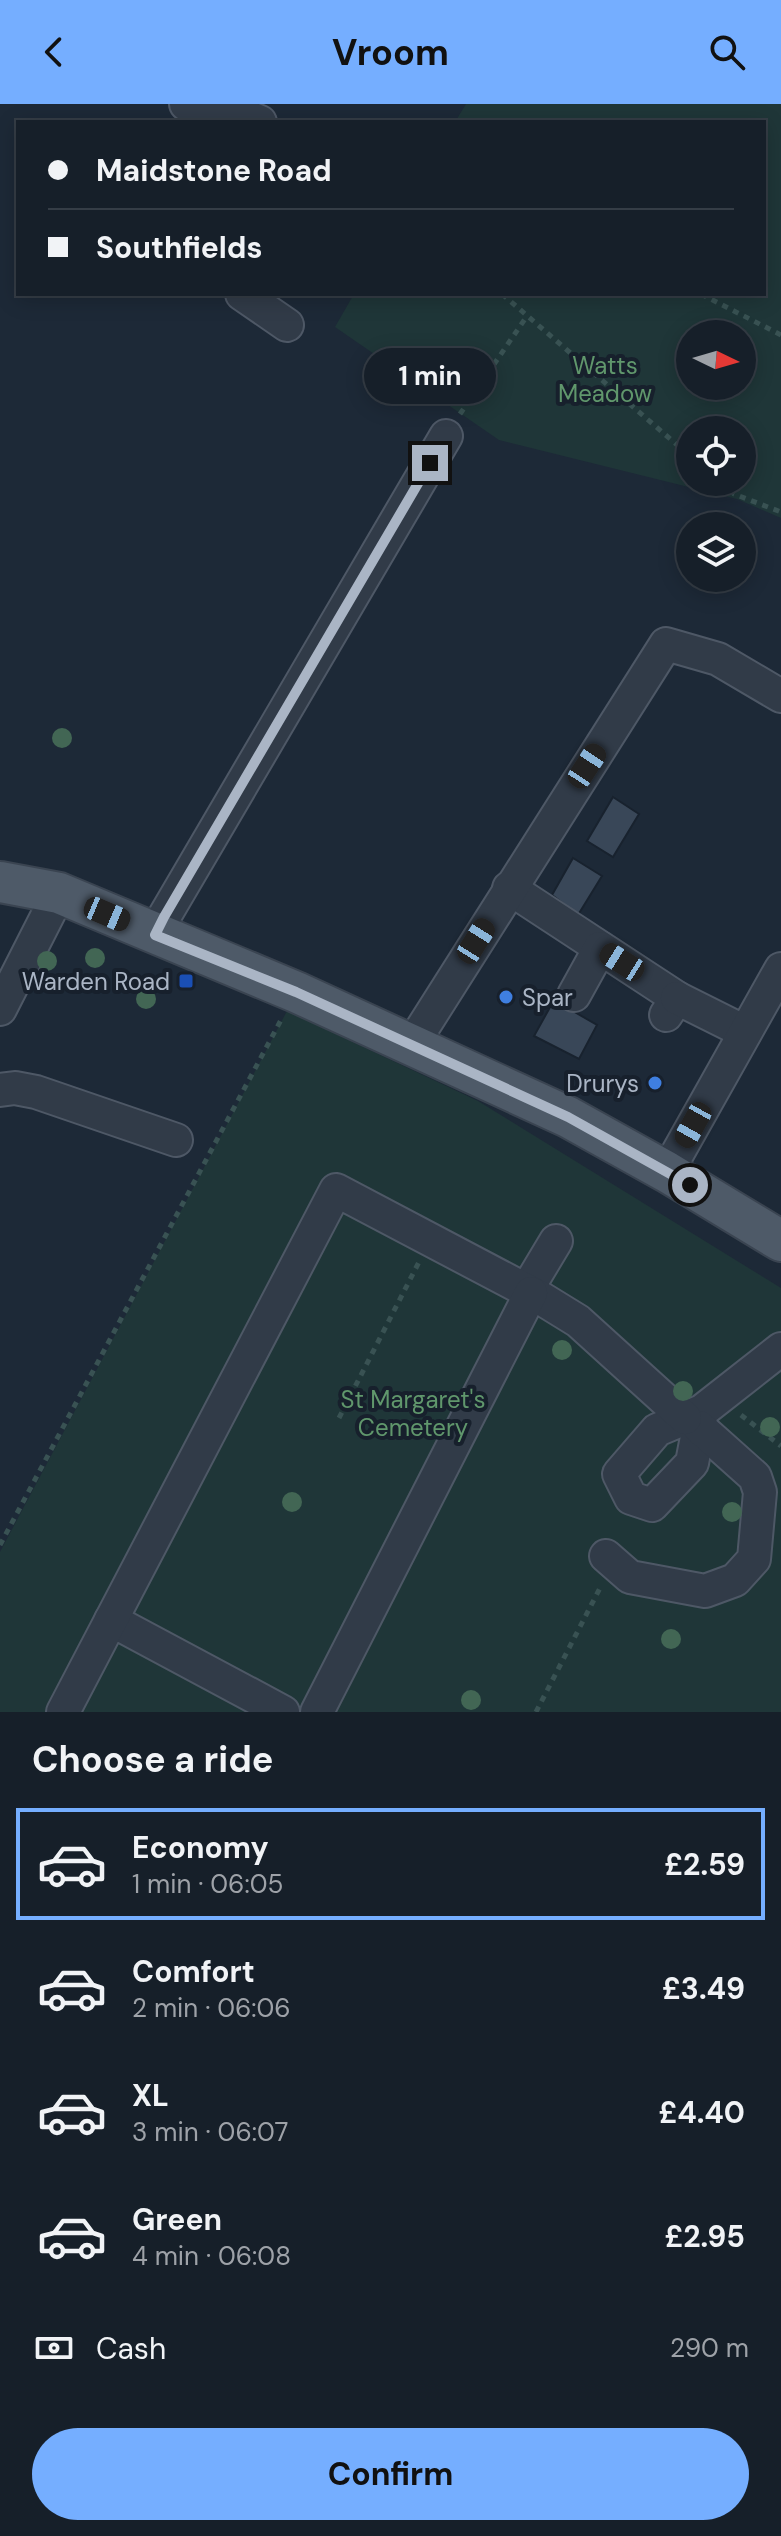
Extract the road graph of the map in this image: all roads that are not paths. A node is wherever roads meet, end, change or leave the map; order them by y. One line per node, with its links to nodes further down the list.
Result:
1 (245, 296): 2 (street)
2 (287, 325)
3 (446, 436): 8 (street)
4 (781, 696): 6 (street)
5 (0, 882): 7 (main road)
6 (509, 888): 9 (street); 14 (street)
7 (59, 893): 8 (main road); 12 (street)
8 (155, 935): 14 (main road)
9 (600, 948): 11 (street); 13 (street)
10 (781, 969): 13 (street)
11 (574, 995)
12 (0, 1009)
13 (745, 1032): 17 (street)
14 (411, 1046): 17 (main road)
15 (0, 1090): 16 (street)
16 (176, 1140)
17 (667, 1172): 19 (main road)
18 (556, 1241): 20 (street)
19 (781, 1241)
20 (529, 1292): 22 (street); 24 (street); 27 (street)
21 (781, 1349): 22 (street)
22 (701, 1413): 23 (street)
23 (609, 1559)
24 (111, 1620): 25 (street); 26 (street)
25 (63, 1712)
26 (283, 1712)
27 (317, 1712)

